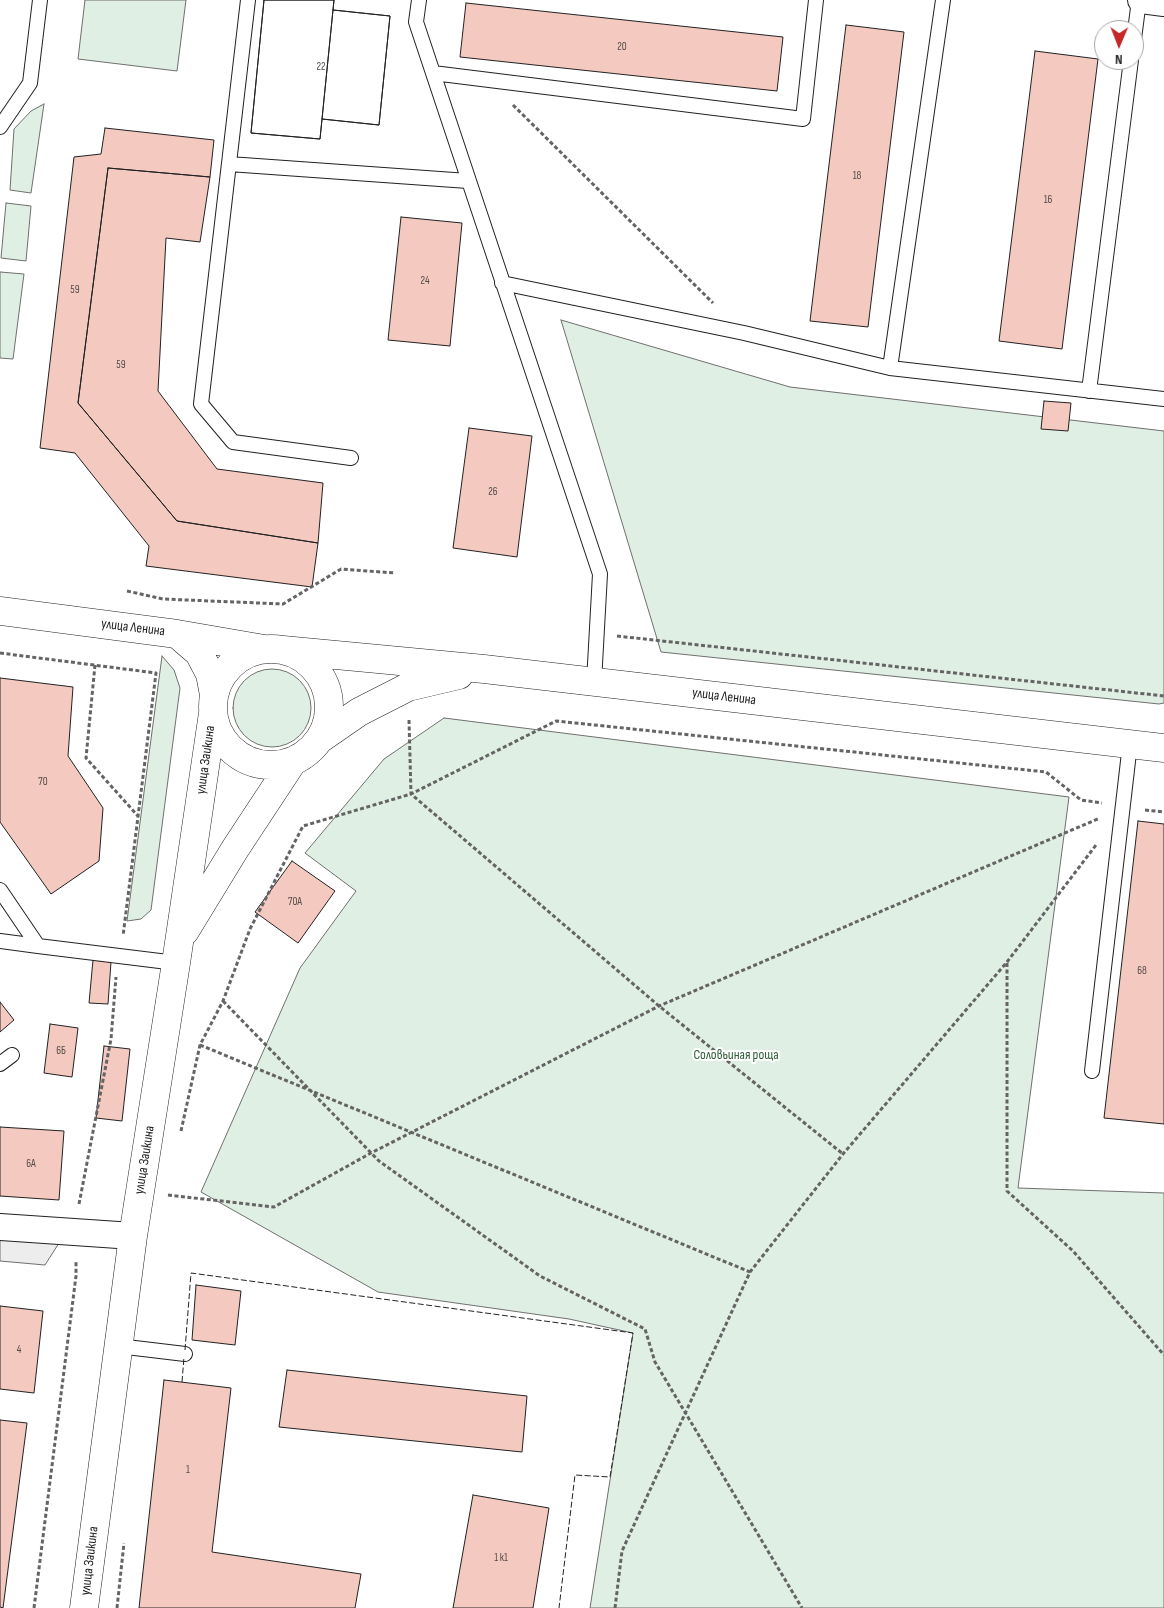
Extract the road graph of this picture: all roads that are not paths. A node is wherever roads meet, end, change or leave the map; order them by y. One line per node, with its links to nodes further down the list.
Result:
1 (40, 0): 11 (lane)
2 (248, 0): 12 (lane)
3 (419, 0): 10 (lane)
4 (816, 0): 10 (lane)
5 (943, 0): 15 (lane)
6 (1140, 0): 7 (street); 8 (lane)
7 (1164, 3)
8 (1137, 20)
9 (1130, 70): 16 (lane)
10 (433, 73): 13 (lane)
11 (0, 127)
12 (229, 164): 13 (lane); 18 (lane)
13 (468, 181): 14 (lane)
14 (502, 283): 15 (lane); 23 (lane)
15 (890, 368): 16 (lane)
16 (1090, 390): 17 (lane)
17 (1164, 399)
18 (351, 458)
19 (0, 611): 20 (main road, улица Ленина)
20 (177, 634): 21 (main road, улица Ленина); 24 (main road, улица Заикина)
21 (274, 649): 22 (main road, улица Ленина); 24 (main road); 25 (main road)
22 (484, 669): 23 (main road, улица Ленина); 25 (main road)
23 (594, 682): 26 (main road, улица Ленина)
24 (213, 704): 28 (main road); 32 (main road, улица Заикина)
25 (320, 739): 28 (main road)
26 (1130, 744): 27 (main road, улица Ленина); 35 (lane)
27 (1164, 748)
28 (293, 761): 32 (main road)
29 (0, 890): 31 (lane)
30 (0, 941): 31 (lane)
31 (38, 946): 32 (lane)
32 (177, 952): 37 (main road, улица Заикина)
33 (12, 1055): 34 (lane)
34 (0, 1064)
35 (1092, 1072)
36 (0, 1227): 37 (street)
37 (133, 1236): 38 (main road, улица Заикина)
38 (118, 1346): 39 (lane); 40 (main road, улица Заикина)
39 (185, 1354)
40 (84, 1608)

